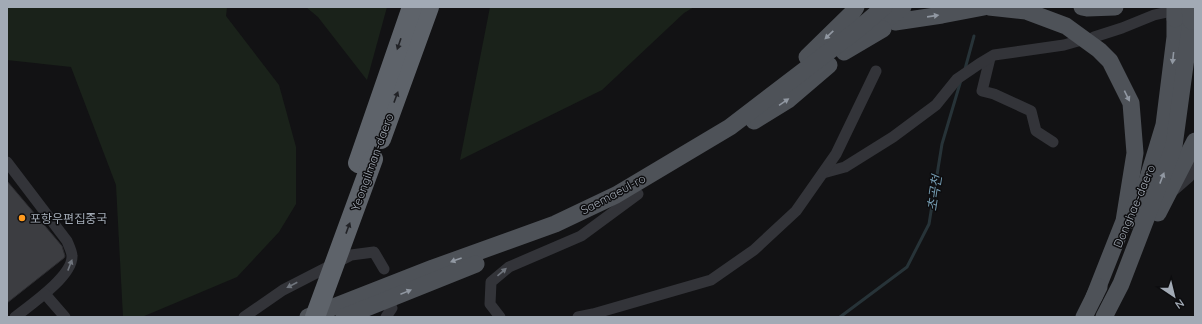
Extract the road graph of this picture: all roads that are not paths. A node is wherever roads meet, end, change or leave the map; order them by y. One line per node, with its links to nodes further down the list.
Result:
1 (856, 7): 17 (main road, one-way to 17)
2 (884, 7): 17 (main road, Saemaeul-ro)
3 (903, 7): 14 (main road, Saemaeul-ro)
4 (917, 7): 11 (main road)
5 (984, 7): 11 (main road, one-way to 5)
6 (989, 7): 29 (main road, one-way to 29)
7 (1082, 7): 8 (main road)
8 (1115, 7)
9 (425, 9): 20 (highway, Yeongilman-daero)
10 (1184, 12): 12 (street); 27 (main road, one-way to 10); 29 (main road, Donghae-daero, one-way to 29)
11 (895, 22): 14 (main road)
12 (1094, 37)
13 (1078, 41): 15 (street)
14 (844, 52): 24 (main road, Saemaeul-ro, one-way to 14)
15 (990, 58): 19 (street); 23 (street)
16 (876, 71): 23 (street)
17 (730, 127): 34 (main road, Saemaeul-ro, one-way to 34)
18 (1195, 141): 25 (main road)
19 (1053, 142)
20 (366, 161): 33 (highway, Yeongilman-daero); 35 (highway, Yeongilman-daero, one-way to 20, bridge)
21 (7, 162): 28 (street, one-way to 21)
22 (1195, 166): 25 (street)
23 (823, 173): 38 (street)
24 (638, 194): 36 (main road, Saemaeul-ro, one-way to 24); 37 (street, one-way to 24)
25 (1166, 198): 27 (main road)
26 (384, 269): 32 (street, one-way to 32)
27 (1121, 284): 40 (main road)
28 (45, 294): 30 (street); 31 (street)
29 (1094, 297): 39 (main road, Donghae-daero)
30 (15, 317)
31 (65, 317)
32 (244, 317)
33 (301, 317)
34 (307, 317)
35 (315, 317)
36 (344, 317)
37 (500, 317)
38 (578, 317)
39 (1084, 317)
40 (1104, 317)

